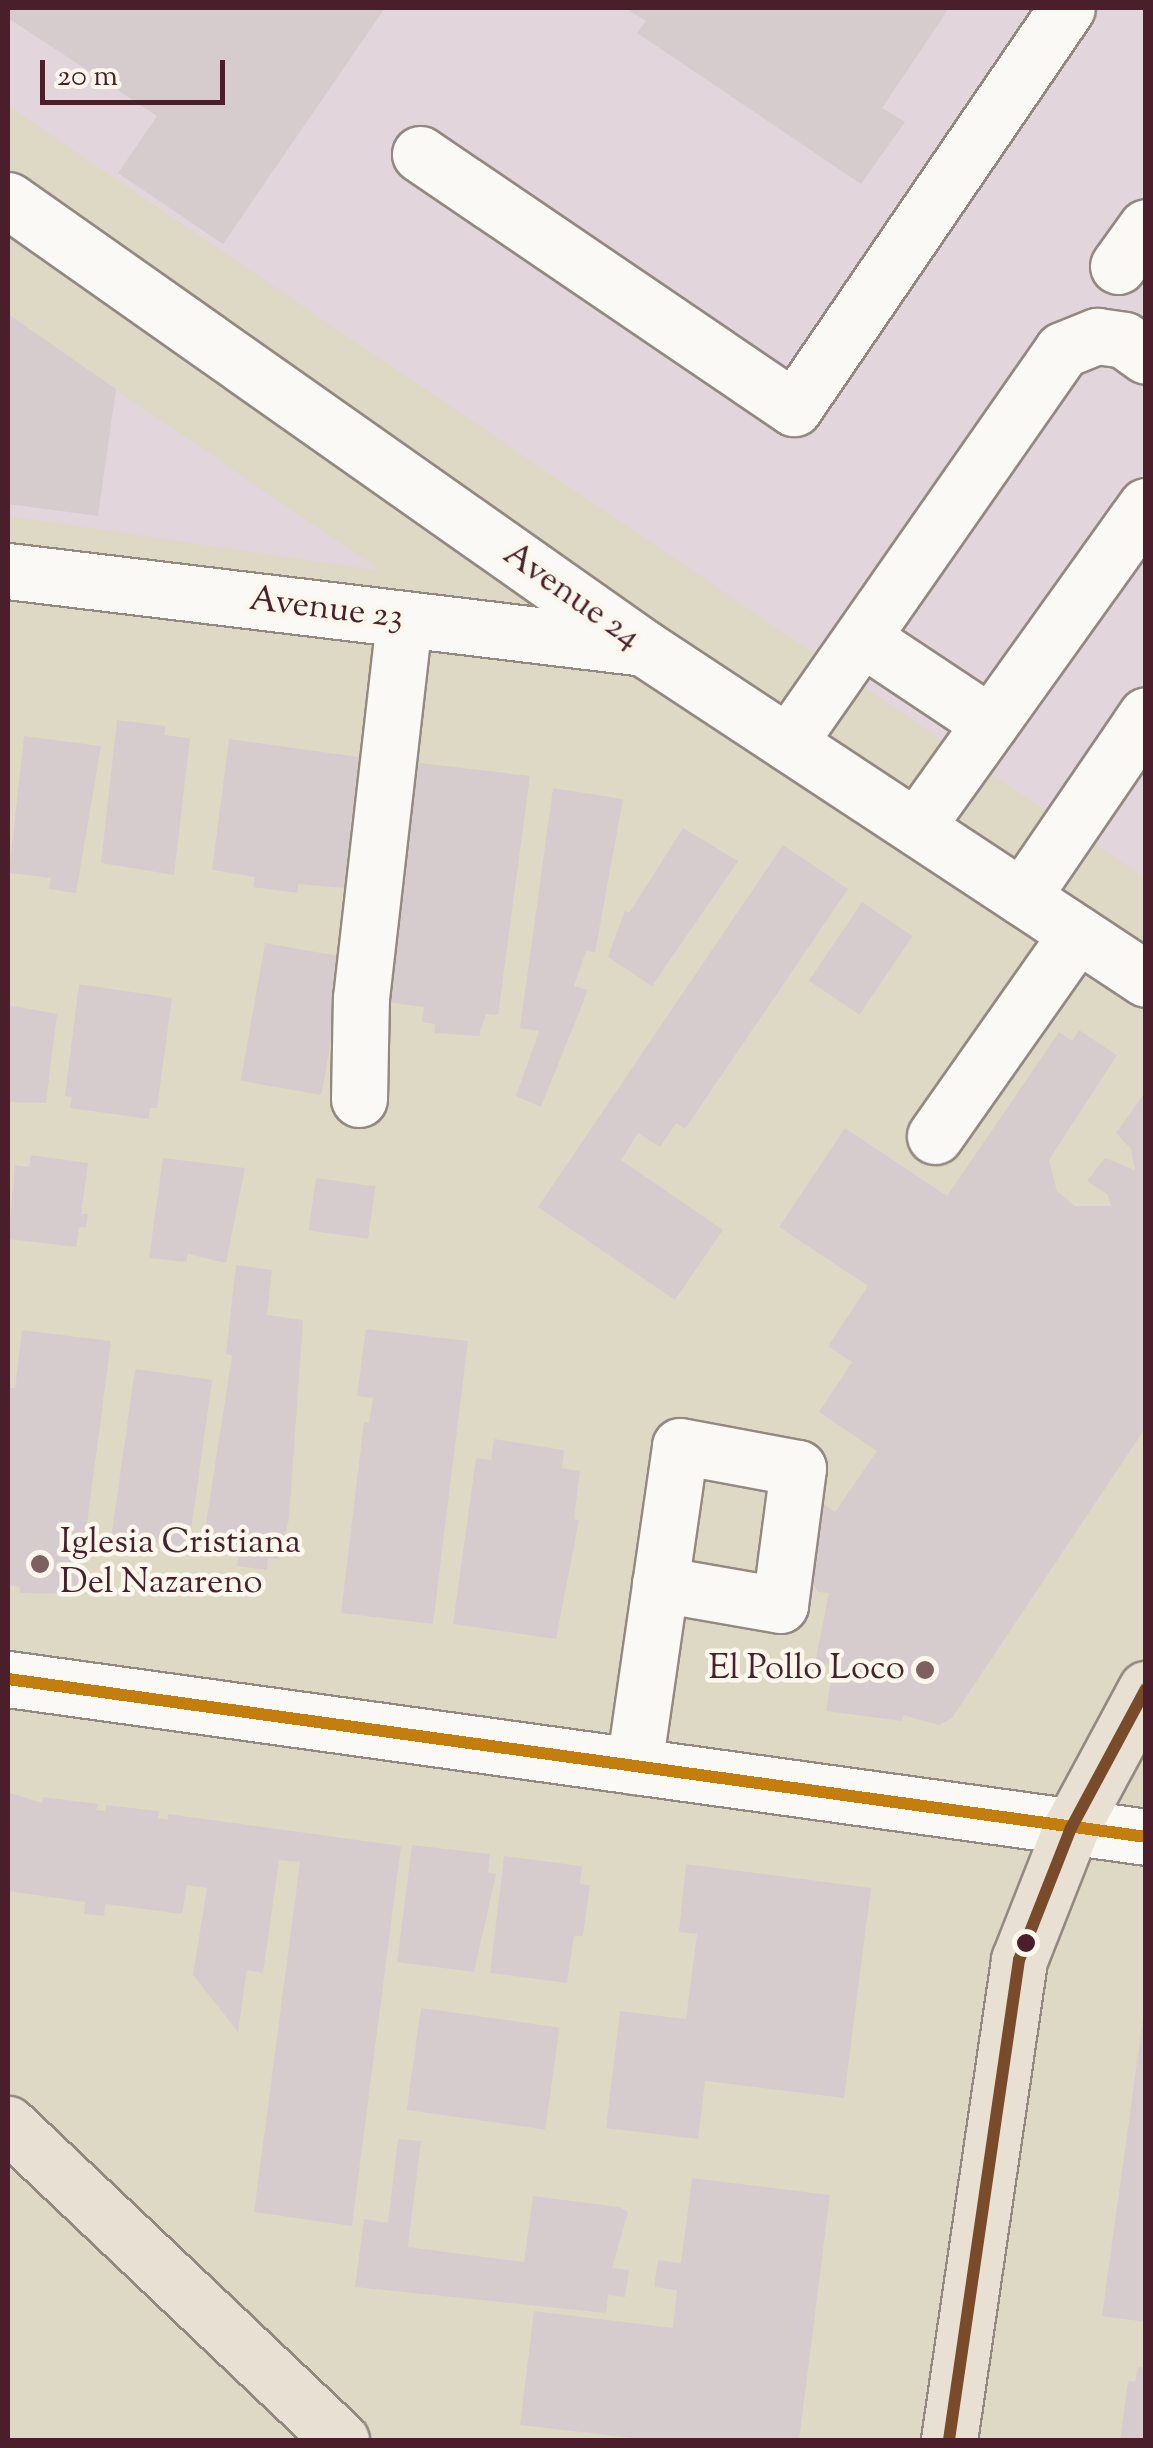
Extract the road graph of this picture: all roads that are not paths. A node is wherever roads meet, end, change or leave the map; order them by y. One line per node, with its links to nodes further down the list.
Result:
1 (1067, 8): 2 (street)
2 (420, 154)
3 (8, 200): 9 (street, Avenue 24)
4 (1146, 356): 8 (street)
5 (1146, 506): 11 (street)
6 (8, 571): 7 (street, Avenue 23)
7 (404, 619): 9 (street, Avenue 23); 17 (street)
8 (862, 638): 11 (street); 12 (street)
9 (644, 648): 12 (street, Avenue 24)
10 (1146, 715): 14 (street)
11 (990, 723): 13 (street)
12 (788, 743): 13 (street, Avenue 24)
13 (916, 828): 14 (street, Avenue 24)
14 (1022, 897): 15 (street, Avenue 24)
15 (1077, 934): 16 (street, Avenue 24); 18 (street)
16 (1146, 980)
17 (359, 1099)
18 (935, 1136)
19 (660, 1584): 22 (street)
20 (8, 1679): 22 (street)
21 (1146, 1688): 23 (main road)
22 (634, 1766): 23 (street)
23 (1070, 1828): 24 (street); 27 (main road)
24 (1146, 1836)
25 (8, 2124): 26 (main road)
26 (342, 2440)
27 (949, 2440)

